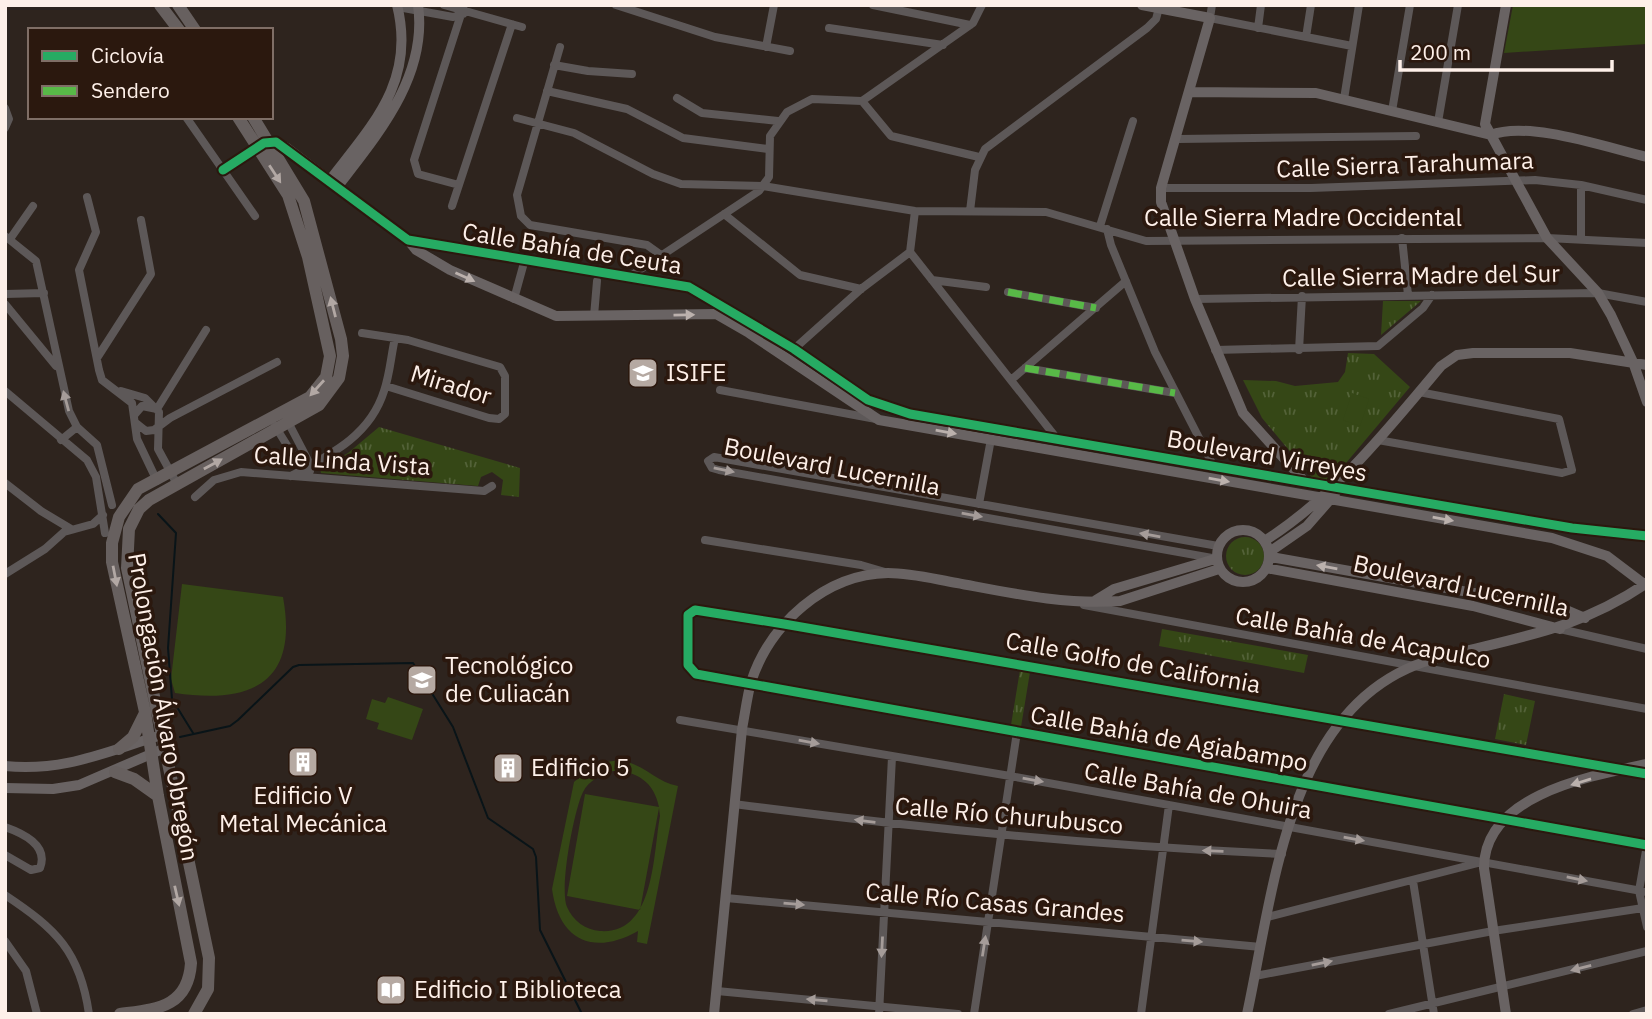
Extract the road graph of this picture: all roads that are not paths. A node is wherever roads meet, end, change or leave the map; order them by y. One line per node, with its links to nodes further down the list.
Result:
1 (160, 5): 23 (main road)
2 (178, 5): 24 (main road)
3 (444, 5): 19 (street)
4 (616, 5): 30 (street)
5 (774, 5): 30 (street)
6 (873, 5): 21 (street)
7 (982, 5): 21 (street)
8 (1142, 5): 18 (street)
9 (1212, 5): 20 (street)
10 (1261, 5): 22 (street)
11 (1311, 5): 26 (street)
12 (1359, 5): 28 (street)
13 (1410, 5): 40 (street)
14 (1458, 5): 47 (street)
15 (1506, 5): 50 (street)
16 (398, 6): 17 (street); 60 (street)
17 (418, 7): 19 (street); 60 (street)
18 (1159, 7): 20 (street); 56 (street)
19 (465, 10): 61 (street); 61 (street)
20 (1210, 18): 22 (street); 35 (street)
21 (970, 25): 27 (street)
22 (1258, 27): 26 (street)
23 (177, 28)
24 (194, 28)
25 (829, 28): 27 (street)
26 (1306, 37): 28 (street)
27 (943, 45): 38 (street)
28 (1352, 46): 37 (street)
29 (560, 47): 32 (street)
30 (766, 47): 31 (street)
31 (790, 51)
32 (554, 65): 33 (street); 34 (street)
33 (632, 74)
34 (547, 91): 48 (street); 55 (street)
35 (1191, 92): 37 (street); 52 (street)
36 (677, 98): 45 (street)
37 (1343, 99): 40 (street)
38 (864, 100): 45 (street); 56 (street)
39 (5, 108): 49 (street)
40 (1392, 111): 47 (street)
41 (517, 118): 48 (street, Calle Sierra Madre Occidental)
42 (187, 119): 58 (street)
43 (239, 119): 54 (main road, Prolongación Álvaro Obregón)
44 (254, 119): 53 (main road, Prolongación Álvaro Obregón)
45 (778, 121): 55 (street)
46 (1133, 121): 74 (street)
47 (1438, 122): 50 (street)
48 (537, 123): 63 (street, Calle Sierra Madre Occidental); 83 (street)
49 (5, 128)
50 (1491, 135): 57 (street); 59 (street)
51 (1416, 136): 52 (street)
52 (1178, 139): 64 (street)
53 (269, 141): 54 (street); 60 (street, Calle Bahía de Ceuta); 132 (main road, Prolongación Álvaro Obregón, one-way to 53)
54 (257, 147): 58 (street); 127 (main road, Prolongación Álvaro Obregón, one-way to 127)
55 (768, 149): 63 (street)
56 (979, 157): 70 (street)
57 (1647, 158)
58 (223, 170): 72 (street)
59 (1518, 181): 62 (street, Calle Sierra Tarahumara); 64 (street, Calle Sierra Tarahumara); 75 (street)
60 (334, 183): 79 (street, Calle Bahía de Ceuta)
61 (458, 185): 68 (street)
62 (1581, 185): 66 (street, Calle Sierra Tarahumara); 78 (street)
63 (763, 186): 69 (street, Calle Sierra Madre Occidental); 71 (street)
64 (1161, 188): 80 (street)
65 (87, 197): 110 (street)
66 (1647, 200)
67 (33, 206): 76 (street)
68 (452, 206)
69 (915, 211): 70 (street, Calle Sierra Madre Occidental); 82 (street)
70 (970, 211): 74 (street, Calle Sierra Madre Occidental)
71 (724, 214): 83 (street); 90 (street)
72 (254, 216)
73 (141, 220): 110 (street)
74 (1104, 228): 80 (street, Calle Sierra Madre Occidental); 88 (street)
75 (1546, 237): 77 (street, Calle Sierra Madre Occidental); 78 (street, Calle Sierra Madre Occidental); 93 (street)
76 (8, 238): 92 (street)
77 (1402, 238): 80 (street, Calle Sierra Madre Occidental); 95 (street)
78 (1581, 238): 81 (street, Calle Sierra Madre Occidental)
79 (408, 240): 84 (street, Calle Bahía de Ceuta); 98 (street, Boulevard Virreyes, one-way to 98)
80 (1176, 241): 99 (street)
81 (1647, 243)
82 (910, 252): 86 (street); 90 (street)
83 (661, 255): 85 (street)
84 (525, 260): 85 (street, Calle Bahía de Ceuta); 98 (street)
85 (629, 277): 107 (street, Calle Bahía de Ceuta)
86 (932, 280): 89 (street); 116 (street)
87 (597, 281): 103 (street)
88 (1126, 281): 102 (street); 122 (street)
89 (986, 288)
90 (861, 289): 107 (street)
91 (1008, 292): 102 (street)
92 (44, 293): 94 (street); 114 (street)
93 (1598, 293): 96 (street, Calle Sierra Madre del Sur); 100 (street, Calle Sierra Madre del Sur); 112 (street)
94 (5, 294)
95 (1408, 295): 96 (street, Calle Sierra Madre del Sur); 97 (street, Calle Sierra Madre del Sur)
96 (1432, 295): 109 (street)
97 (1302, 296): 99 (street, Calle Sierra Madre del Sur); 109 (street)
98 (514, 299): 103 (street, Boulevard Virreyes)
99 (1195, 299): 108 (street)
100 (1647, 302)
101 (5, 304): 114 (street)
102 (1096, 308): 115 (street)
103 (594, 316): 123 (street, Boulevard Virreyes, one-way to 123)
104 (206, 330): 126 (street)
105 (362, 333): 106 (street)
106 (395, 338): 117 (street); 117 (street, Mirador)
107 (794, 349): 123 (street, Calle Bahía de Ceuta)
108 (1215, 349): 109 (street); 144 (street)
109 (1299, 349)
110 (97, 358): 118 (street)
111 (277, 362): 130 (street)
112 (1633, 362): 113 (street); 121 (street); 124 (street)
113 (1647, 365)
114 (58, 368): 131 (street, one-way to 114)
115 (1025, 368): 116 (street); 122 (street)
116 (1011, 380): 135 (street)
117 (386, 386): 137 (street)
118 (117, 390): 126 (street); 128 (street)
119 (720, 390): 129 (street)
120 (5, 391): 134 (street)
121 (1419, 392): 136 (street); 136 (street)
122 (1175, 393): 138 (street)
123 (852, 395): 125 (street, Calle Bahía de Ceuta); 129 (street, Boulevard Virreyes)
124 (1647, 402)
125 (882, 407): 135 (street, Boulevard Virreyes)
126 (157, 409): 128 (street); 130 (street)
127 (276, 414): 132 (street); 132 (street); 139 (main road, Prolongación Álvaro Obregón)
128 (135, 419): 130 (street); 142 (street)
129 (879, 420): 133 (street, Boulevard Virreyes, one-way to 133)
130 (160, 425): 139 (street)
131 (77, 427): 134 (street); 154 (street)
132 (283, 427): 137 (street); 140 (street); 146 (main road, Prolongación Álvaro Obregón, one-way to 132)
133 (990, 439): 151 (street, Boulevard Virreyes, one-way to 151); 153 (street)
134 (61, 440): 152 (street)
135 (1058, 440): 138 (street, Boulevard Virreyes)
136 (1378, 440): 147 (street)
137 (311, 466): 140 (street); 143 (street)
138 (1214, 467): 144 (street, Boulevard Virreyes)
139 (169, 470): 142 (main road, Prolongación Álvaro Obregón); 146 (street)
140 (300, 471): 141 (street); 143 (street)
141 (291, 476): 143 (street, Calle Linda Vista); 150 (street, Calle Linda Vista)
142 (155, 478): 149 (street); 154 (main road, Prolongación Álvaro Obregón)
143 (310, 478): 148 (street, Calle Linda Vista)
144 (1306, 482): 147 (street, Boulevard Virreyes); 151 (street)
145 (5, 483): 158 (street)
146 (177, 484): 149 (main road, Prolongación Álvaro Obregón)
147 (1337, 485): 151 (street); 156 (street, Boulevard Virreyes)
148 (492, 486)
149 (163, 492): 185 (main road, Prolongación Álvaro Obregón)
150 (195, 497)
151 (1326, 498): 161 (street, Boulevard Virreyes, one-way to 161); 163 (street); 165 (street)
152 (100, 504): 155 (street); 157 (street)
153 (979, 504): 164 (street, Boulevard Lucernilla, one-way to 153); 166 (street, Boulevard Lucernilla, one-way to 166)
154 (118, 506): 155 (street); 159 (main road, Prolongación Álvaro Obregón)
155 (102, 516): 157 (street); 159 (street)
156 (1553, 525): 160 (street, Boulevard Virreyes); 161 (street)
157 (85, 526): 158 (street); 159 (street)
158 (71, 528): 168 (street)
159 (110, 534): 179 (main road, Prolongación Álvaro Obregón, one-way to 179)
160 (1647, 536)
161 (1552, 538): 169 (street, Boulevard Virreyes)
162 (705, 540): 167 (street)
163 (1266, 540): 164 (street); 165 (street)
164 (1218, 546): 166 (street)
165 (1269, 558): 166 (street); 171 (street, Boulevard Lucernilla, one-way to 165); 173 (street, Boulevard Lucernilla)
166 (1217, 564): 170 (street)
167 (887, 573): 170 (street); 172 (street)
168 (5, 574)
169 (1646, 584): 171 (street)
170 (1074, 602): 176 (street, Calle Bahía de Acapulco)
171 (1585, 618): 173 (street)
172 (784, 624): 175 (street, Calle Golfo de California); 177 (street); 180 (street, Calle Golfo de California)
173 (1560, 629): 174 (street, Boulevard Lucernilla); 176 (street)
174 (1647, 649)
175 (688, 665): 177 (street, Calle Bahía de Agiabampo)
176 (1412, 667): 178 (street, Calle Bahía de Acapulco); 180 (street)
177 (751, 684): 182 (street); 183 (street, Calle Bahía de Agiabampo)
178 (1647, 709)
179 (145, 712): 184 (main road, Prolongación Álvaro Obregón); 186 (main road)
180 (1343, 719): 191 (street, Calle Golfo de California); 195 (street)
181 (680, 720): 182 (street, Calle Bahía de Ohuira)
182 (742, 729): 188 (street, Calle Bahía de Ohuira, one-way to 188); 198 (street)
183 (1017, 732): 194 (street); 195 (street, Calle Bahía de Agiabampo)
184 (149, 739): 185 (street); 186 (street); 187 (main road, Prolongación Álvaro Obregón)
185 (163, 742): 187 (street); 228 (main road, Prolongación Álvaro Obregón)
186 (119, 749): 190 (street)
187 (151, 754): 192 (street); 197 (main road, Prolongación Álvaro Obregón)
188 (892, 757): 194 (street, Calle Bahía de Ohuira); 201 (street)
189 (1647, 764): 191 (street)
190 (5, 766)
191 (1622, 769): 193 (street, Calle Golfo de California); 200 (street, one-way to 200)
192 (115, 772): 196 (street); 197 (main road)
193 (1647, 774)
194 (1010, 776): 199 (street, Calle Bahía de Ohuira, one-way to 199); 204 (street)
195 (1304, 783): 200 (street, Calle Bahía de Agiabampo); 203 (street)
196 (5, 788)
197 (158, 796): 232 (main road, Prolongación Álvaro Obregón, one-way to 232)
198 (734, 804): 201 (street, Calle Río Churubusco, one-way to 198); 213 (street)
199 (1169, 805): 203 (street, Calle Bahía de Ohuira); 206 (street)
200 (1502, 819): 205 (street, Calle Bahía de Agiabampo); 209 (street)
201 (888, 824): 204 (street, Calle Río Churubusco); 215 (street)
202 (5, 827): 208 (street)
203 (1289, 827): 207 (street); 209 (street, Calle Bahía de Ohuira, one-way to 209)
204 (1001, 835): 206 (street, Calle Río Churubusco); 217 (street)
205 (1647, 845): 211 (street)
206 (1163, 849): 207 (street, Calle Río Churubusco, one-way to 206); 220 (street)
207 (1282, 854): 216 (street)
208 (5, 855)
209 (1484, 861): 210 (street); 211 (street, Calle Bahía de Ohuira, one-way to 211); 219 (street)
210 (1413, 881): 216 (street); 222 (street)
211 (1643, 891): 214 (street)
212 (5, 895): 234 (street)
213 (726, 898): 215 (street, Calle Río Casas Grandes, one-way to 215); 227 (street)
214 (1643, 908): 218 (street); 219 (street)
215 (884, 912): 217 (street, Calle Río Casas Grandes); 230 (street, one-way to 230)
216 (1268, 917): 223 (street)
217 (988, 922): 220 (street, Calle Río Casas Grandes); 240 (street, one-way to 217)
218 (1647, 927)
219 (1493, 931): 222 (street); 226 (street)
220 (1151, 937): 223 (street, Calle Río Casas Grandes, one-way to 223); 241 (street)
221 (5, 941): 233 (street)
222 (1423, 944): 225 (street, one-way to 222); 229 (street)
223 (1261, 947): 225 (street)
224 (1647, 951): 226 (street, one-way to 226)
225 (1255, 976): 242 (street)
226 (1502, 988): 229 (street); 245 (street)
227 (717, 991): 230 (street, one-way to 227); 238 (street)
228 (205, 996): 236 (main road, Prolongación Álvaro Obregón); 237 (main road)
229 (1432, 1003): 243 (street); 244 (street)
230 (879, 1010): 239 (street)
231 (1647, 1010): 246 (street)
232 (149, 1012): 235 (main road, Prolongación Álvaro Obregón)
233 (37, 1014)
234 (89, 1014)
235 (120, 1014)
236 (194, 1014)
237 (208, 1014)
238 (714, 1014)
239 (958, 1014)
240 (974, 1014)
241 (1141, 1014)
242 (1247, 1014)
243 (1389, 1014)
244 (1434, 1014)
245 (1506, 1014)
246 (1633, 1014)

